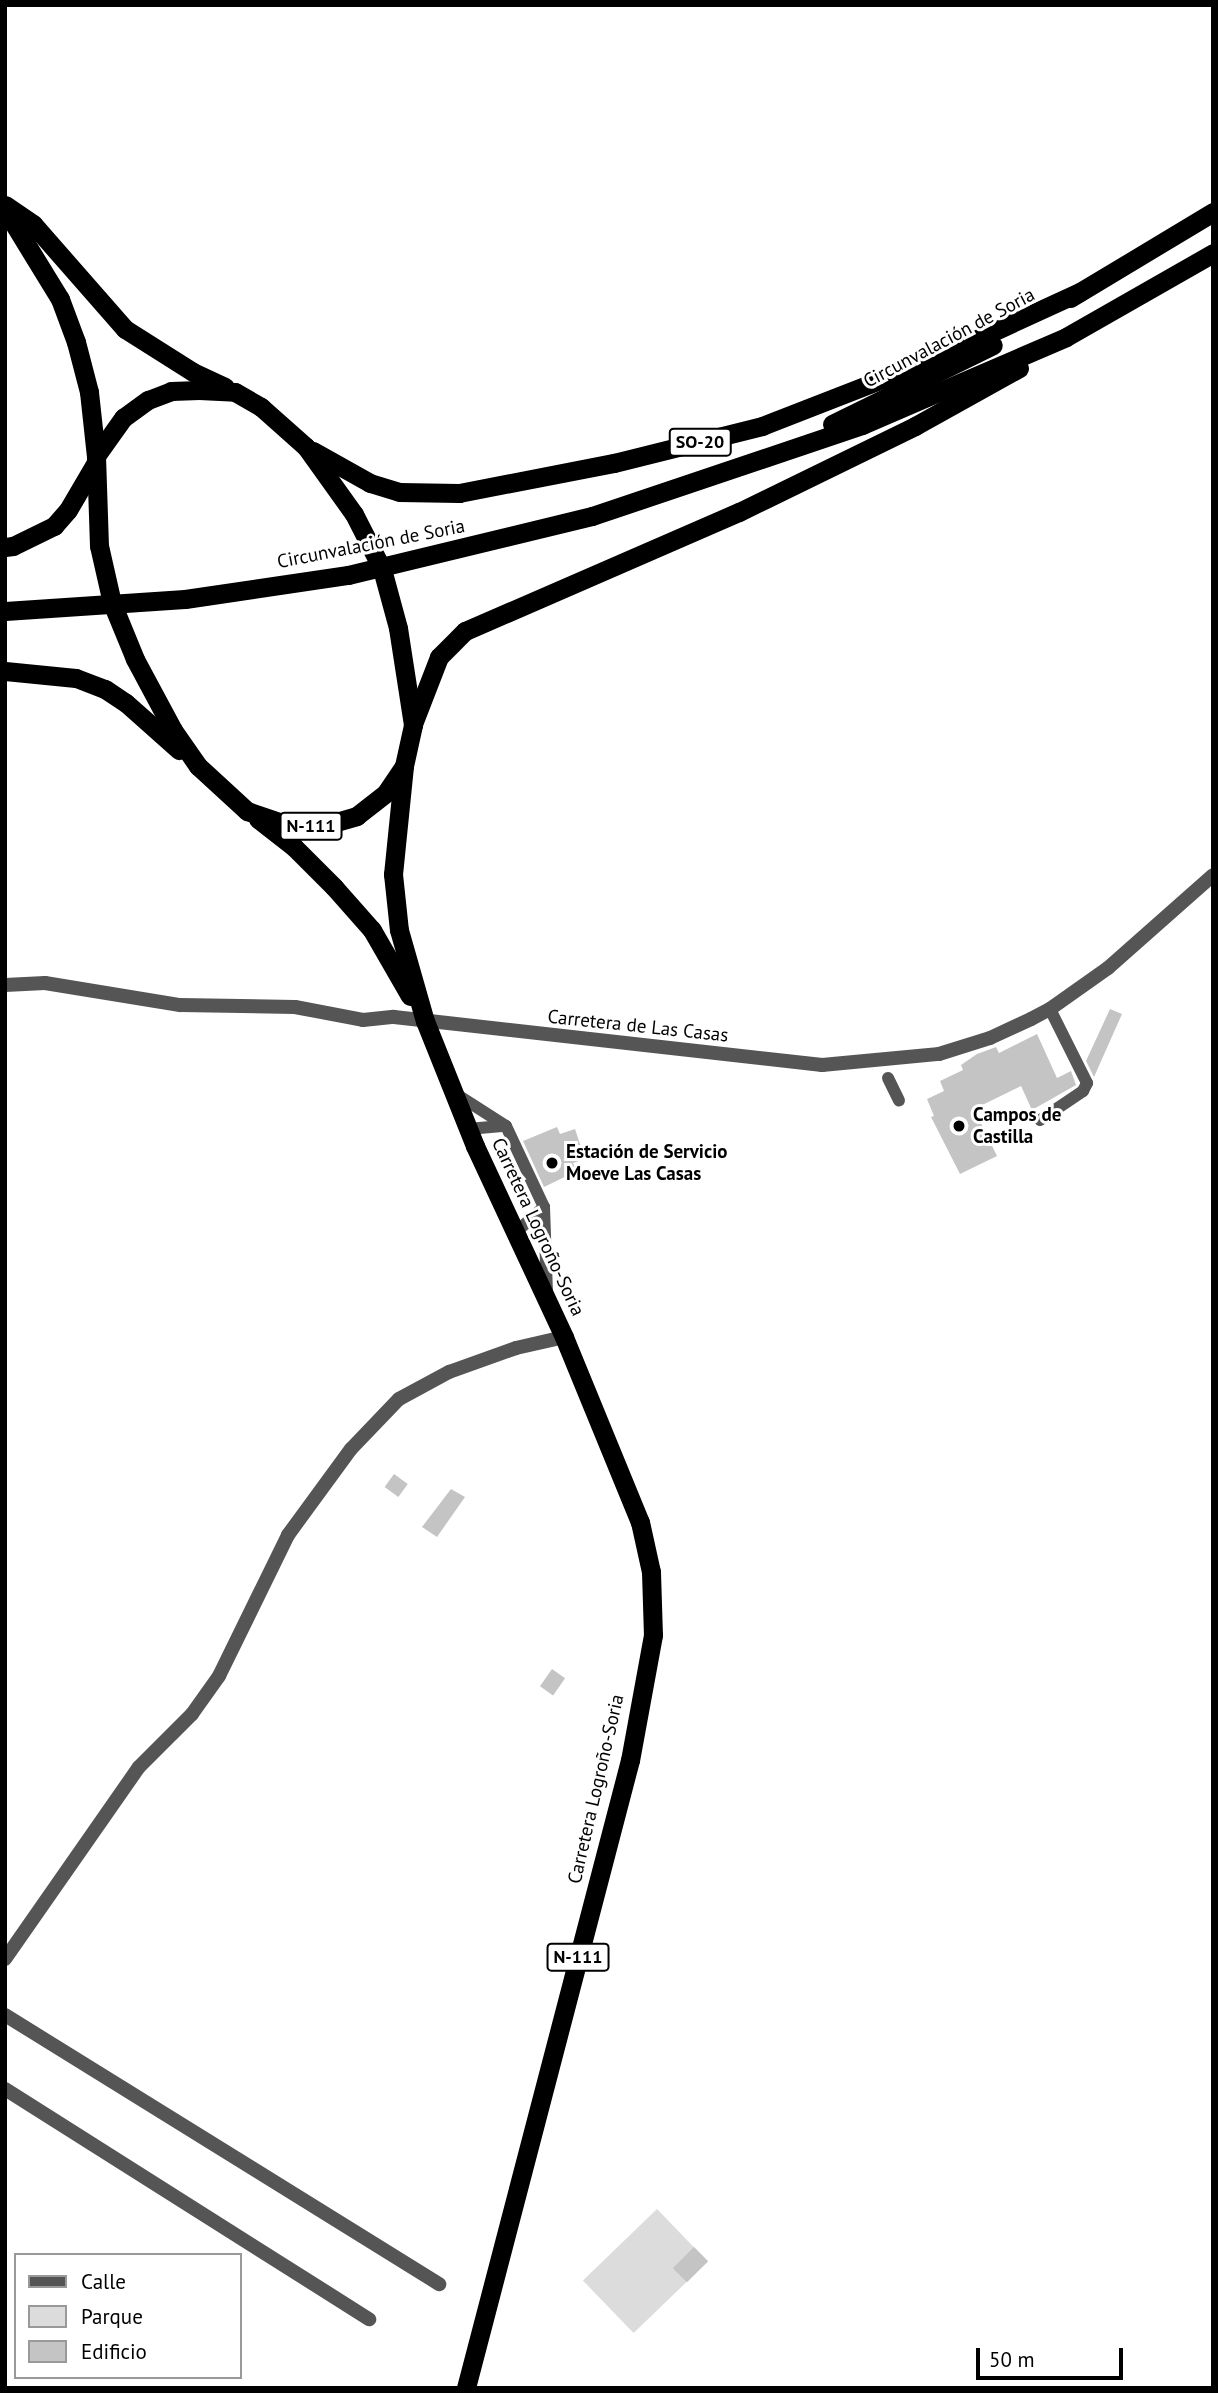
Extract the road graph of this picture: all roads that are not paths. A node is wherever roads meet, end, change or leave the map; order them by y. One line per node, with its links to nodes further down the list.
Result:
1 (5, 208): 6 (highway, N-111); 8 (highway, N-111)
2 (1213, 212): 4 (highway, Circunvalación de Soria / SO-20)
3 (1213, 253): 5 (highway, Circunvalación de Soria / SO-20)
4 (1080, 292): 7 (highway, SO-20); 9 (highway, Circunvalación de Soria / SO-20)
5 (1066, 337): 9 (highway, Circunvalación de Soria / SO-20); 13 (highway, SO-20)
6 (235, 391): 7 (highway, N-111); 8 (highway)
7 (306, 447): 13 (highway, N-111)
8 (96, 459): 10 (highway); 14 (highway, N-111)
9 (735, 467): 11 (highway, Circunvalación de Soria / SO-20)
10 (5, 547)
11 (5, 611)
12 (5, 671): 14 (highway)
13 (412, 725): 15 (highway, N-111)
14 (198, 766): 16 (highway, N-111)
15 (404, 766): 16 (highway, N-111); 20 (highway, Carretera Logroño-Soria / N-111)
16 (247, 811): 20 (highway, Carretera Logroño-Soria / N-111)
17 (1213, 875): 19 (street, Carretera de Las Casas)
18 (5, 985): 20 (street, Carretera de Las Casas)
19 (1050, 1009): 20 (street, Carretera de Las Casas); 24 (lane)
20 (425, 1021): 22 (highway, Carretera Logroño-Soria / N-111)
21 (888, 1078): 23 (lane)
22 (453, 1092): 25 (lane); 26 (highway, Carretera Logroño-Soria / N-111)
23 (899, 1101)
24 (1040, 1120)
25 (506, 1126): 26 (lane); 27 (lane)
26 (468, 1129): 28 (highway, Carretera Logroño-Soria / N-111)
27 (544, 1208): 28 (lane); 29 (lane)
28 (515, 1233): 29 (highway, Carretera Logroño-Soria / N-111)
29 (548, 1303): 30 (highway, Carretera Logroño-Soria / N-111)
30 (564, 1337): 31 (street); 36 (highway, Carretera Logroño-Soria / N-111)
31 (5, 1959)
32 (5, 2015): 34 (street)
33 (5, 2089): 35 (street)
34 (439, 2284)
35 (369, 2319)
36 (466, 2388)

